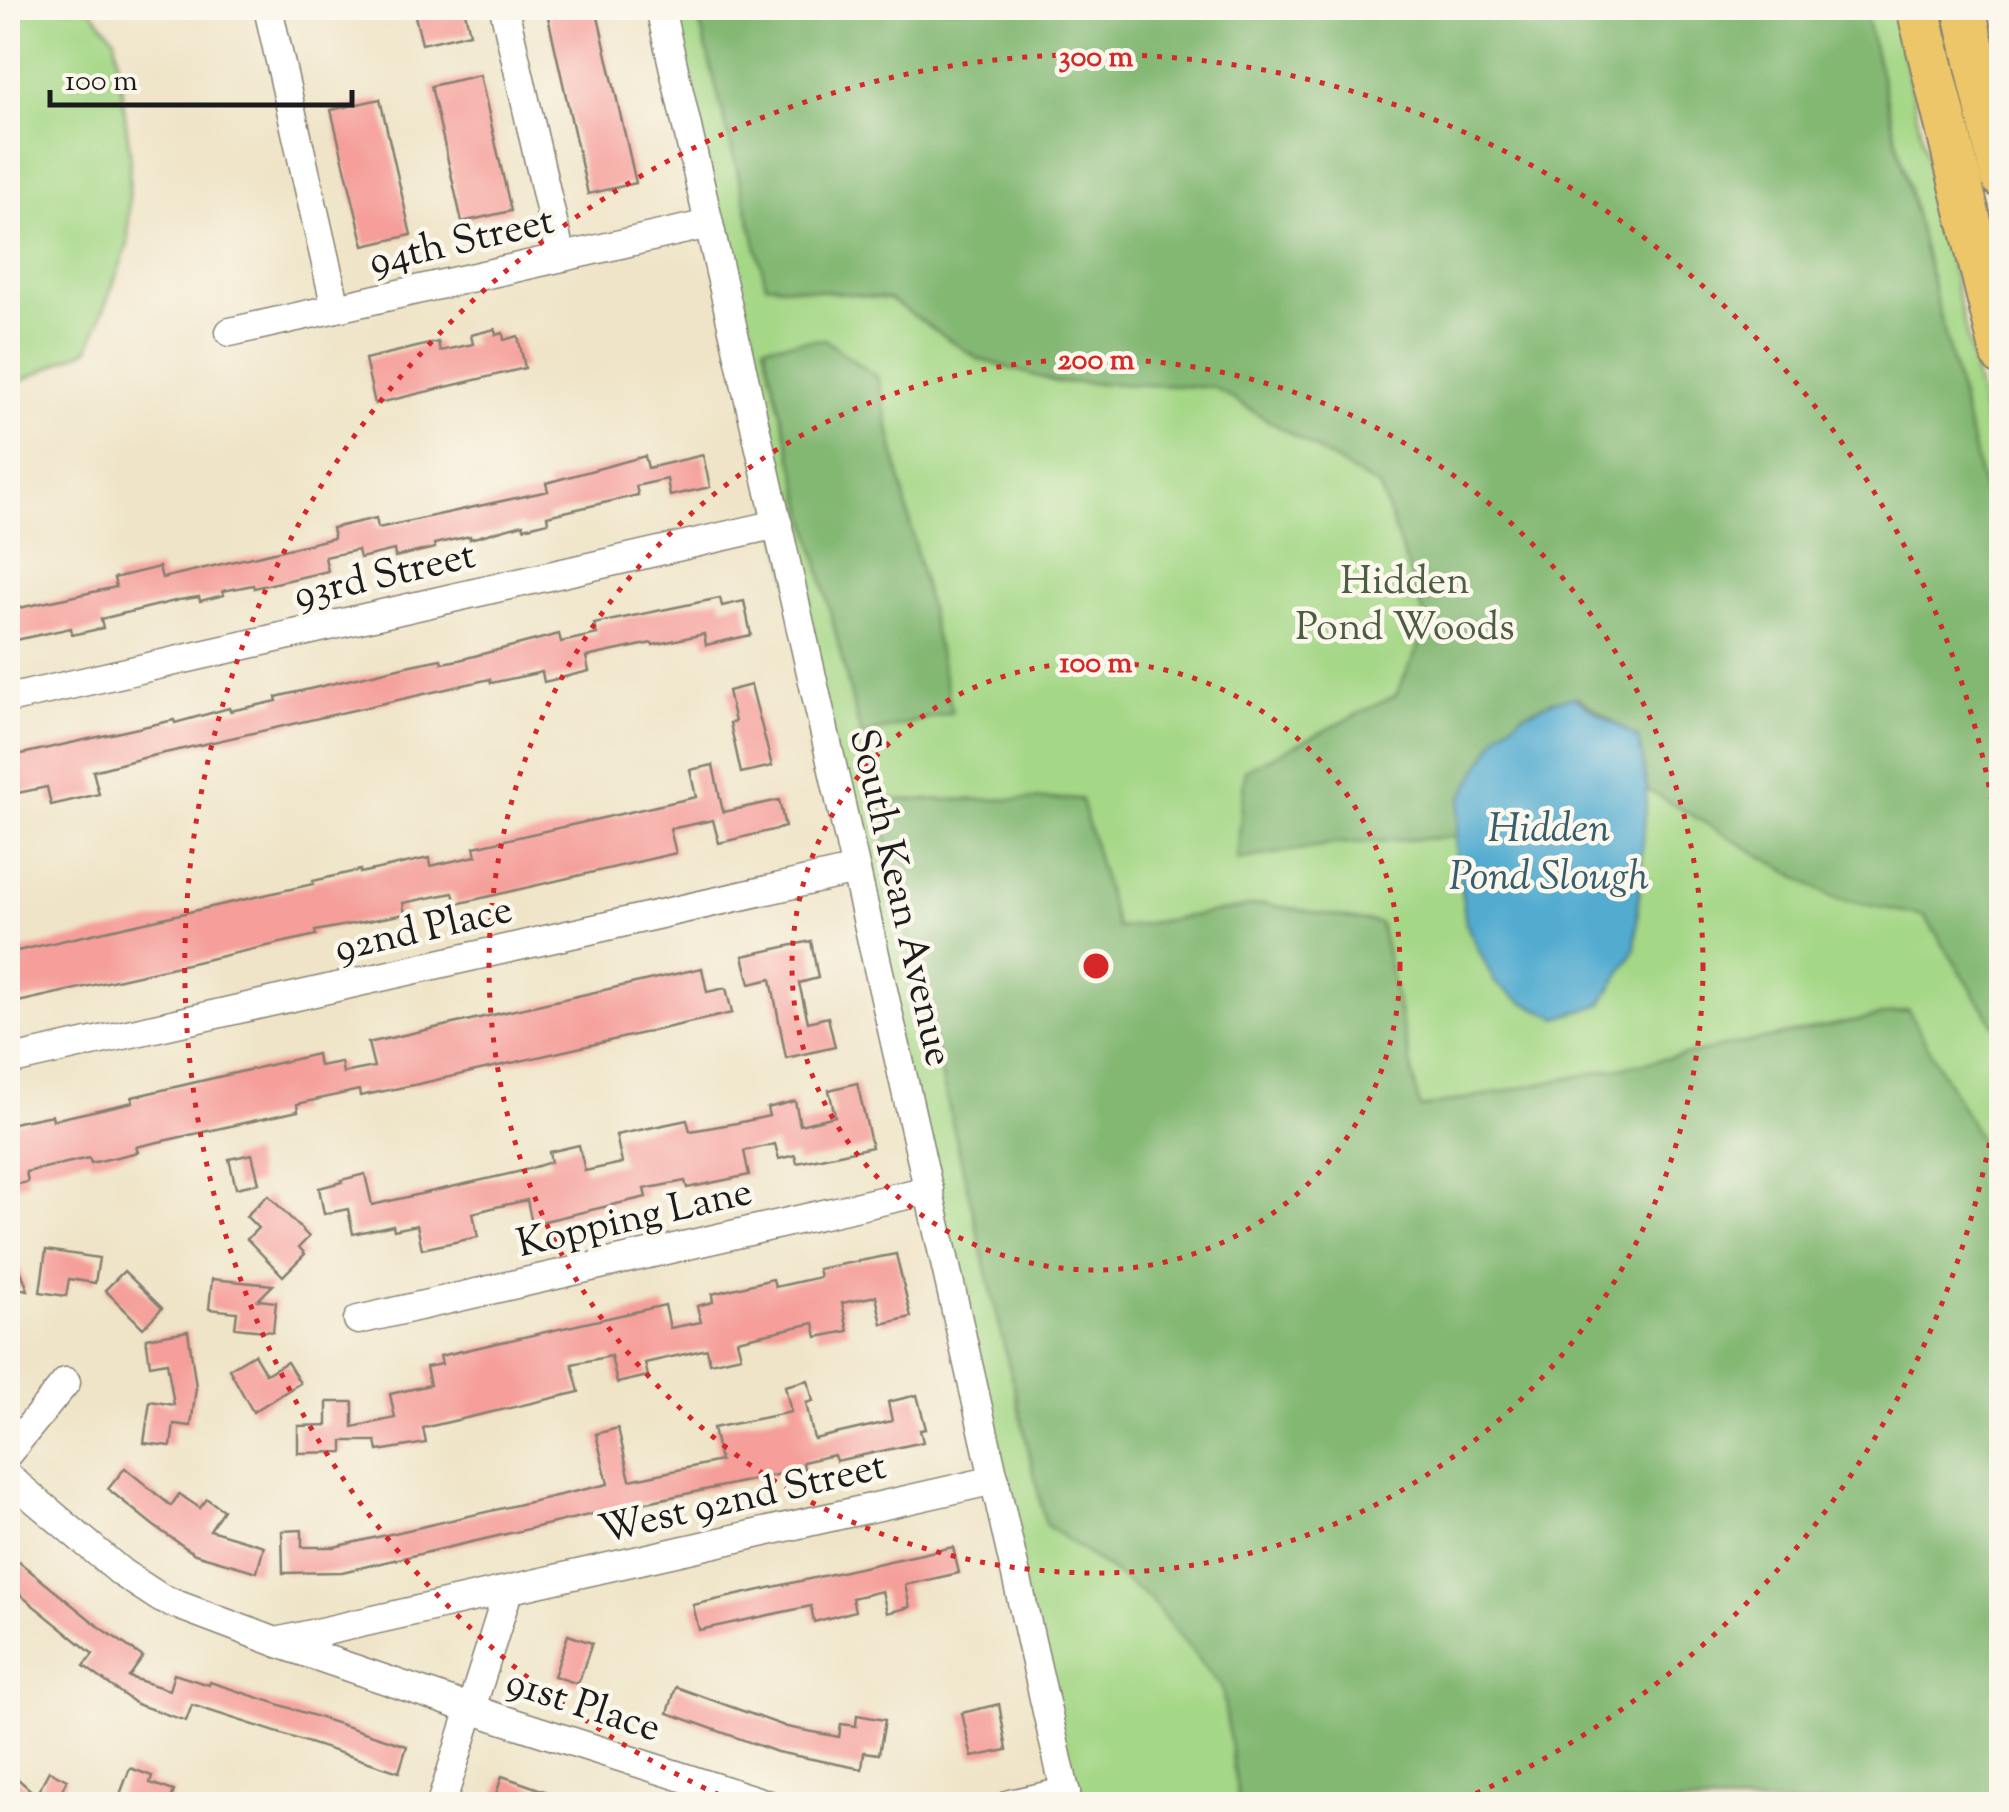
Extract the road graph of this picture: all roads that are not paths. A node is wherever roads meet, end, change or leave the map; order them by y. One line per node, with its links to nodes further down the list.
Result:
1 (268, 8): 9 (street)
2 (504, 8): 8 (street)
3 (660, 8): 7 (street, South Kean Avenue)
4 (1918, 8): 11 (highway)
5 (1964, 8): 6 (highway)
6 (2002, 177)
7 (709, 224): 8 (street, 94th Street); 12 (street, South Kean Avenue)
8 (560, 257): 9 (street, 94th Street)
9 (336, 308): 10 (street, 94th Street)
10 (230, 332)
11 (2002, 354)
12 (778, 524): 13 (street, 93rd Street); 14 (street, South Kean Avenue)
13 (8, 699)
14 (856, 870): 15 (street, 92nd Place); 16 (street, South Kean Avenue)
15 (8, 1061)
16 (929, 1190): 17 (street, Kopping Lane); 21 (street, South Kean Avenue)
17 (358, 1320)
18 (66, 1382): 19 (street)
19 (8, 1453)
20 (8, 1478): 23 (street)
21 (995, 1480): 22 (street, West 92nd Street); 25 (street, South Kean Avenue)
22 (508, 1590): 23 (street, West 92nd Street); 24 (street)
23 (276, 1642): 24 (street)
24 (472, 1709): 26 (street, 91st Place); 27 (street, 91st Place)
25 (1067, 1798): 28 (street)
26 (441, 1804)
27 (767, 1804)
28 (1010, 1804)

